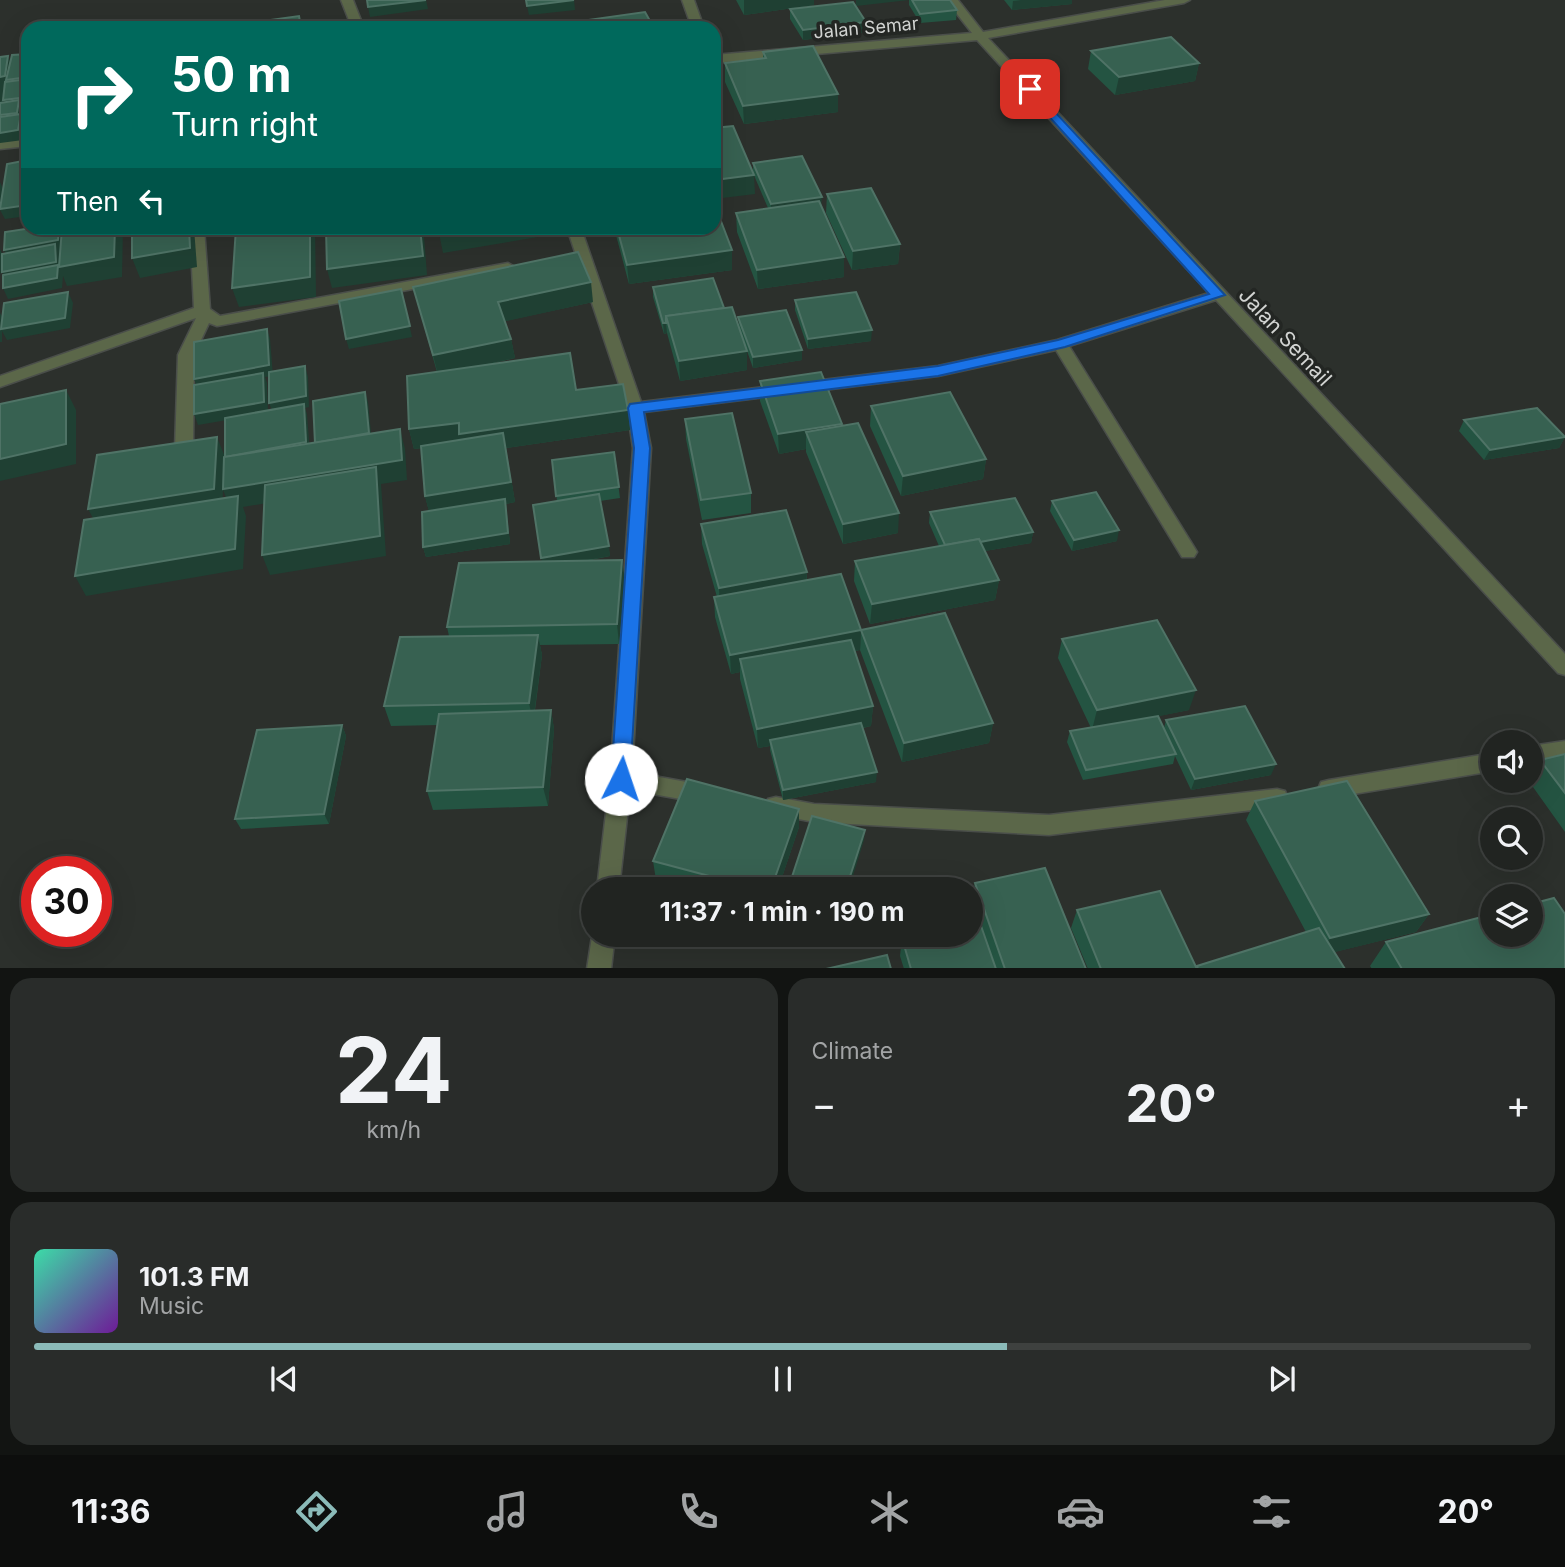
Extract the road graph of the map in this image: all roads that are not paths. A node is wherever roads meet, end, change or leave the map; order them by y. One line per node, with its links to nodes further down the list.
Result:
1 (347, 0): 5 (street)
2 (688, 0): 6 (street)
3 (952, 0): 7 (street, Jalan Semail)
4 (1184, 0): 7 (street, Jalan Semar)
5 (355, 21)
6 (696, 21)
7 (980, 36): 8 (street, Jalan Semar); 14 (street, Jalan Semail)
8 (721, 58)
9 (21, 143): 10 (street)
10 (0, 145)
11 (198, 235): 15 (street)
12 (575, 235): 18 (street)
13 (530, 263): 15 (street)
14 (1218, 295): 16 (street); 21 (street, Jalan Semail)
15 (204, 314): 17 (street); 19 (street)
16 (1060, 344): 18 (street); 20 (street)
17 (0, 382)
18 (635, 408): 25 (street)
19 (184, 449)
20 (1188, 552)
21 (1565, 667)
22 (1565, 750): 23 (street)
23 (1543, 753)
24 (1480, 764): 27 (street)
25 (621, 779): 26 (street); 28 (street)
26 (724, 797)
27 (750, 802)
28 (609, 877)
29 (601, 947): 30 (street)
30 (598, 968)

